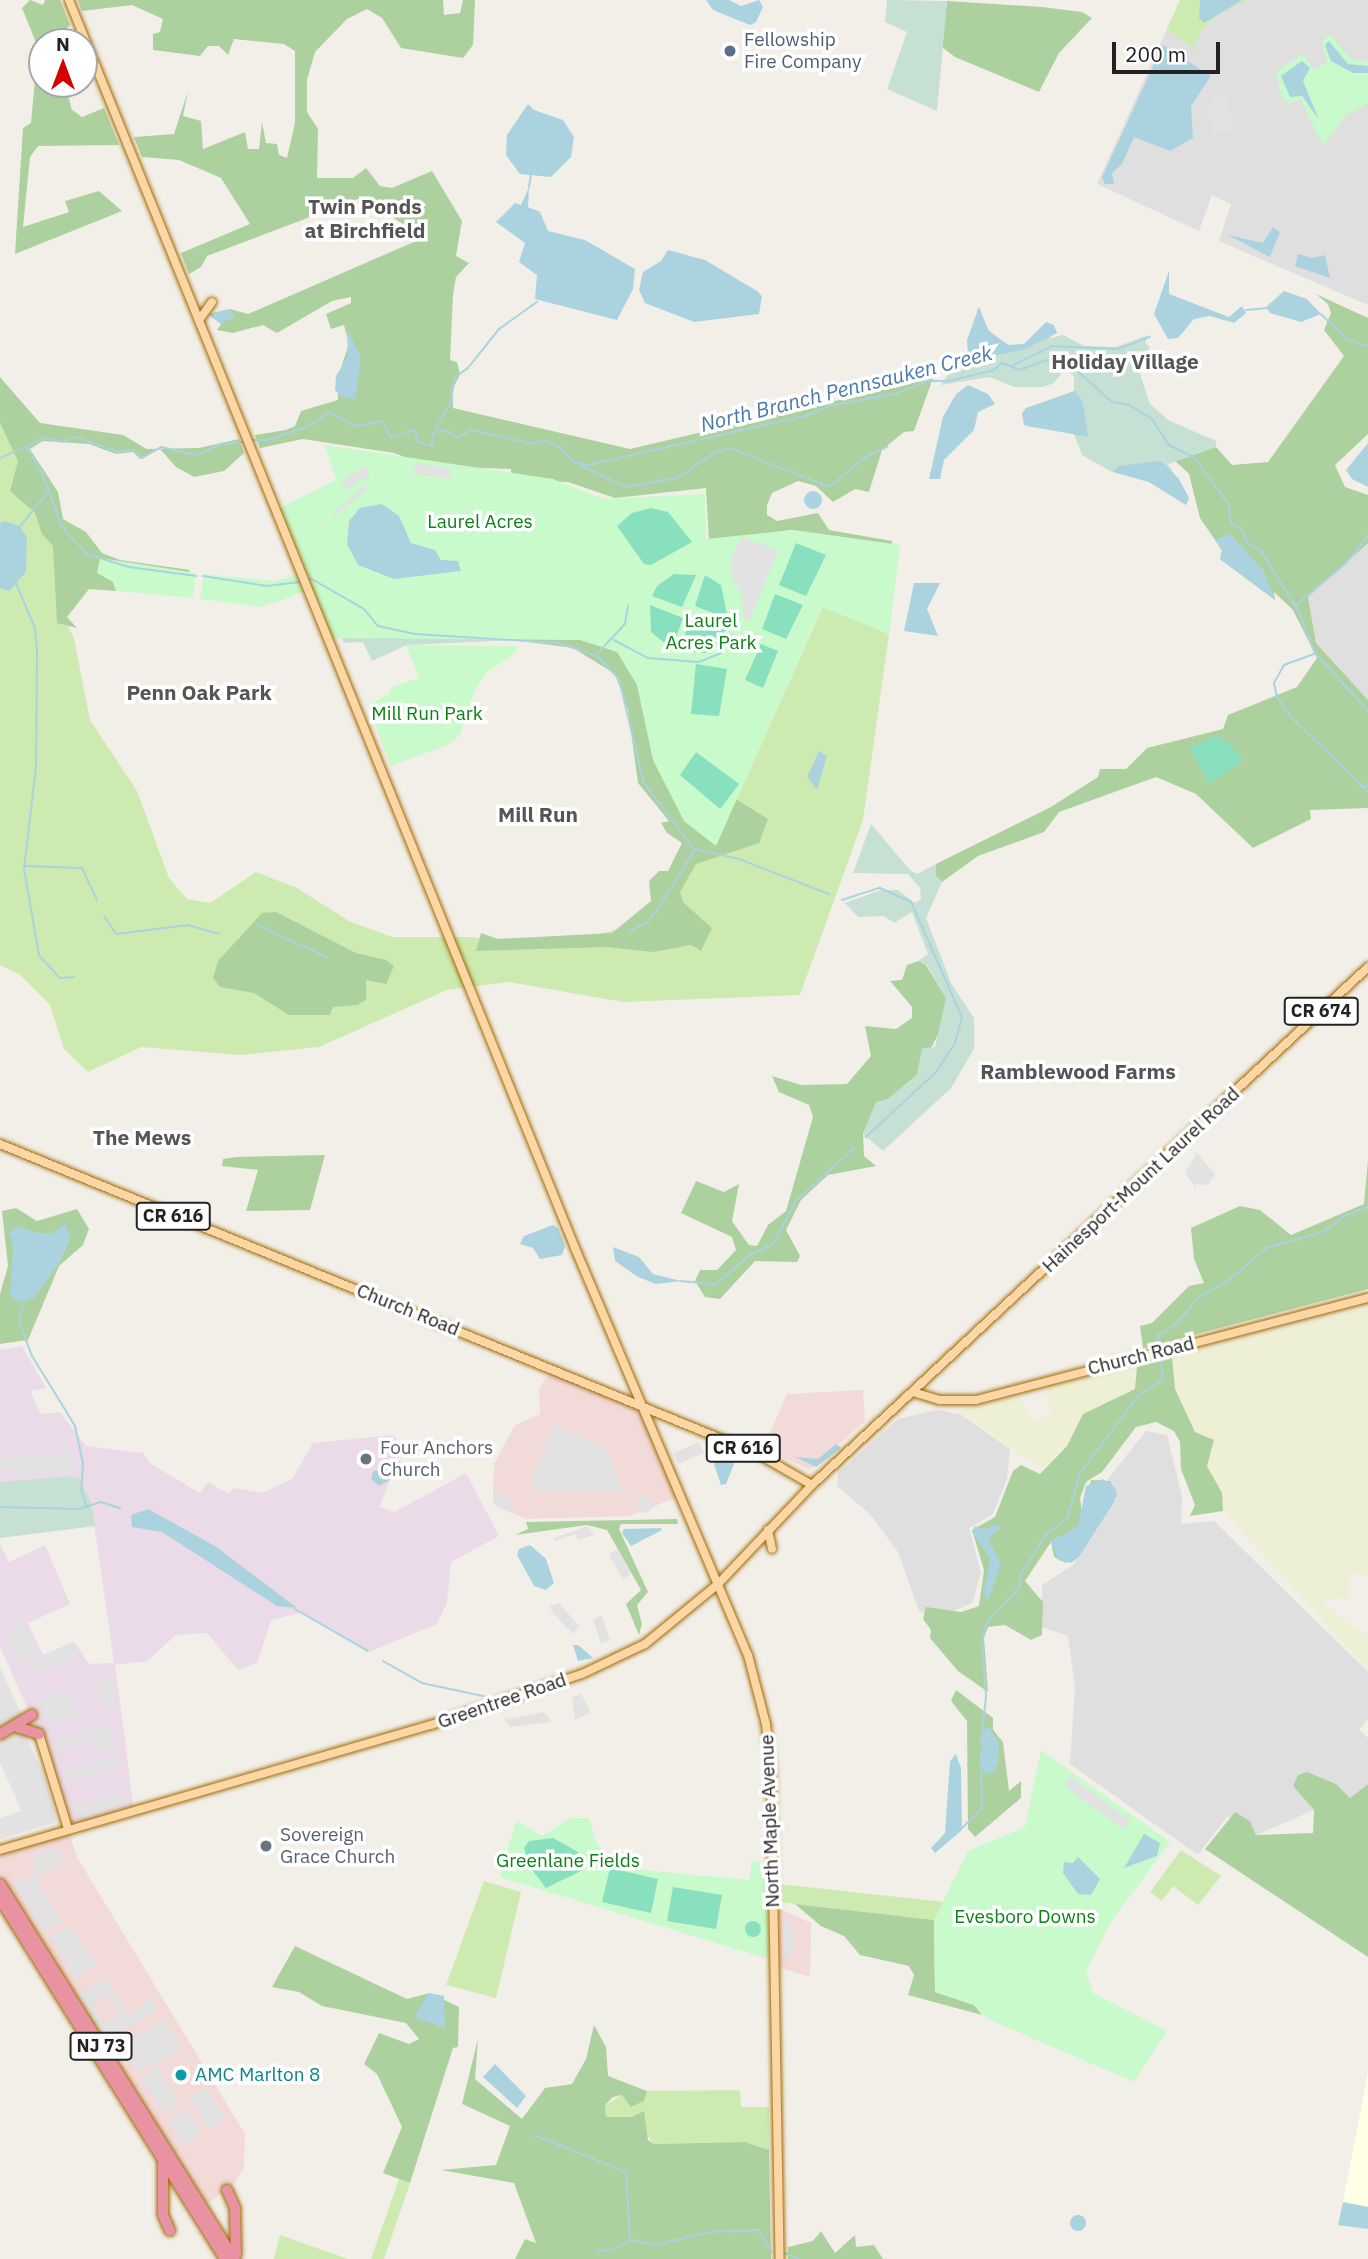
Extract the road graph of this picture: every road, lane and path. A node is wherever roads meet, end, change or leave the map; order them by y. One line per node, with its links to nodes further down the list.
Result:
1 (69, 0): 3 (main road, North Maple Avenue)
2 (212, 302): 3 (main road)
3 (199, 320): 7 (main road, North Maple Avenue)
4 (1368, 967): 8 (main road, Hainesport-Mount Laurel Road / CR 674)
5 (0, 1144): 9 (main road, Church Road / CR 616)
6 (1368, 1298): 8 (main road, Church Road)
7 (632, 1381): 9 (main road); 10 (main road, North Maple Avenue)
8 (914, 1392): 11 (main road, Greentree Road)
9 (618, 1397): 10 (main road, Church Road / CR 616)
10 (642, 1406): 11 (main road, Church Road / CR 616); 14 (main road, North Maple Avenue)
11 (813, 1485): 12 (main road, Greentree Road)
12 (768, 1530): 13 (main road); 14 (main road, Greentree Road)
13 (772, 1549)
14 (718, 1584): 19 (main road, Greentree Road); 28 (main road, North Maple Avenue)
15 (32, 1714): 16 (highway)
16 (17, 1727): 17 (highway); 18 (highway)
17 (0, 1734)
18 (39, 1734): 19 (main road)
19 (68, 1829): 20 (main road, Greentree Road)
20 (0, 1850)
21 (0, 1884): 27 (highway, NJ 73)
22 (0, 1899): 23 (highway, NJ 73)
23 (163, 2160): 25 (highway); 26 (highway, NJ 73)
24 (227, 2190): 27 (highway)
25 (170, 2231)
26 (225, 2259)
27 (236, 2259)
28 (780, 2259)

